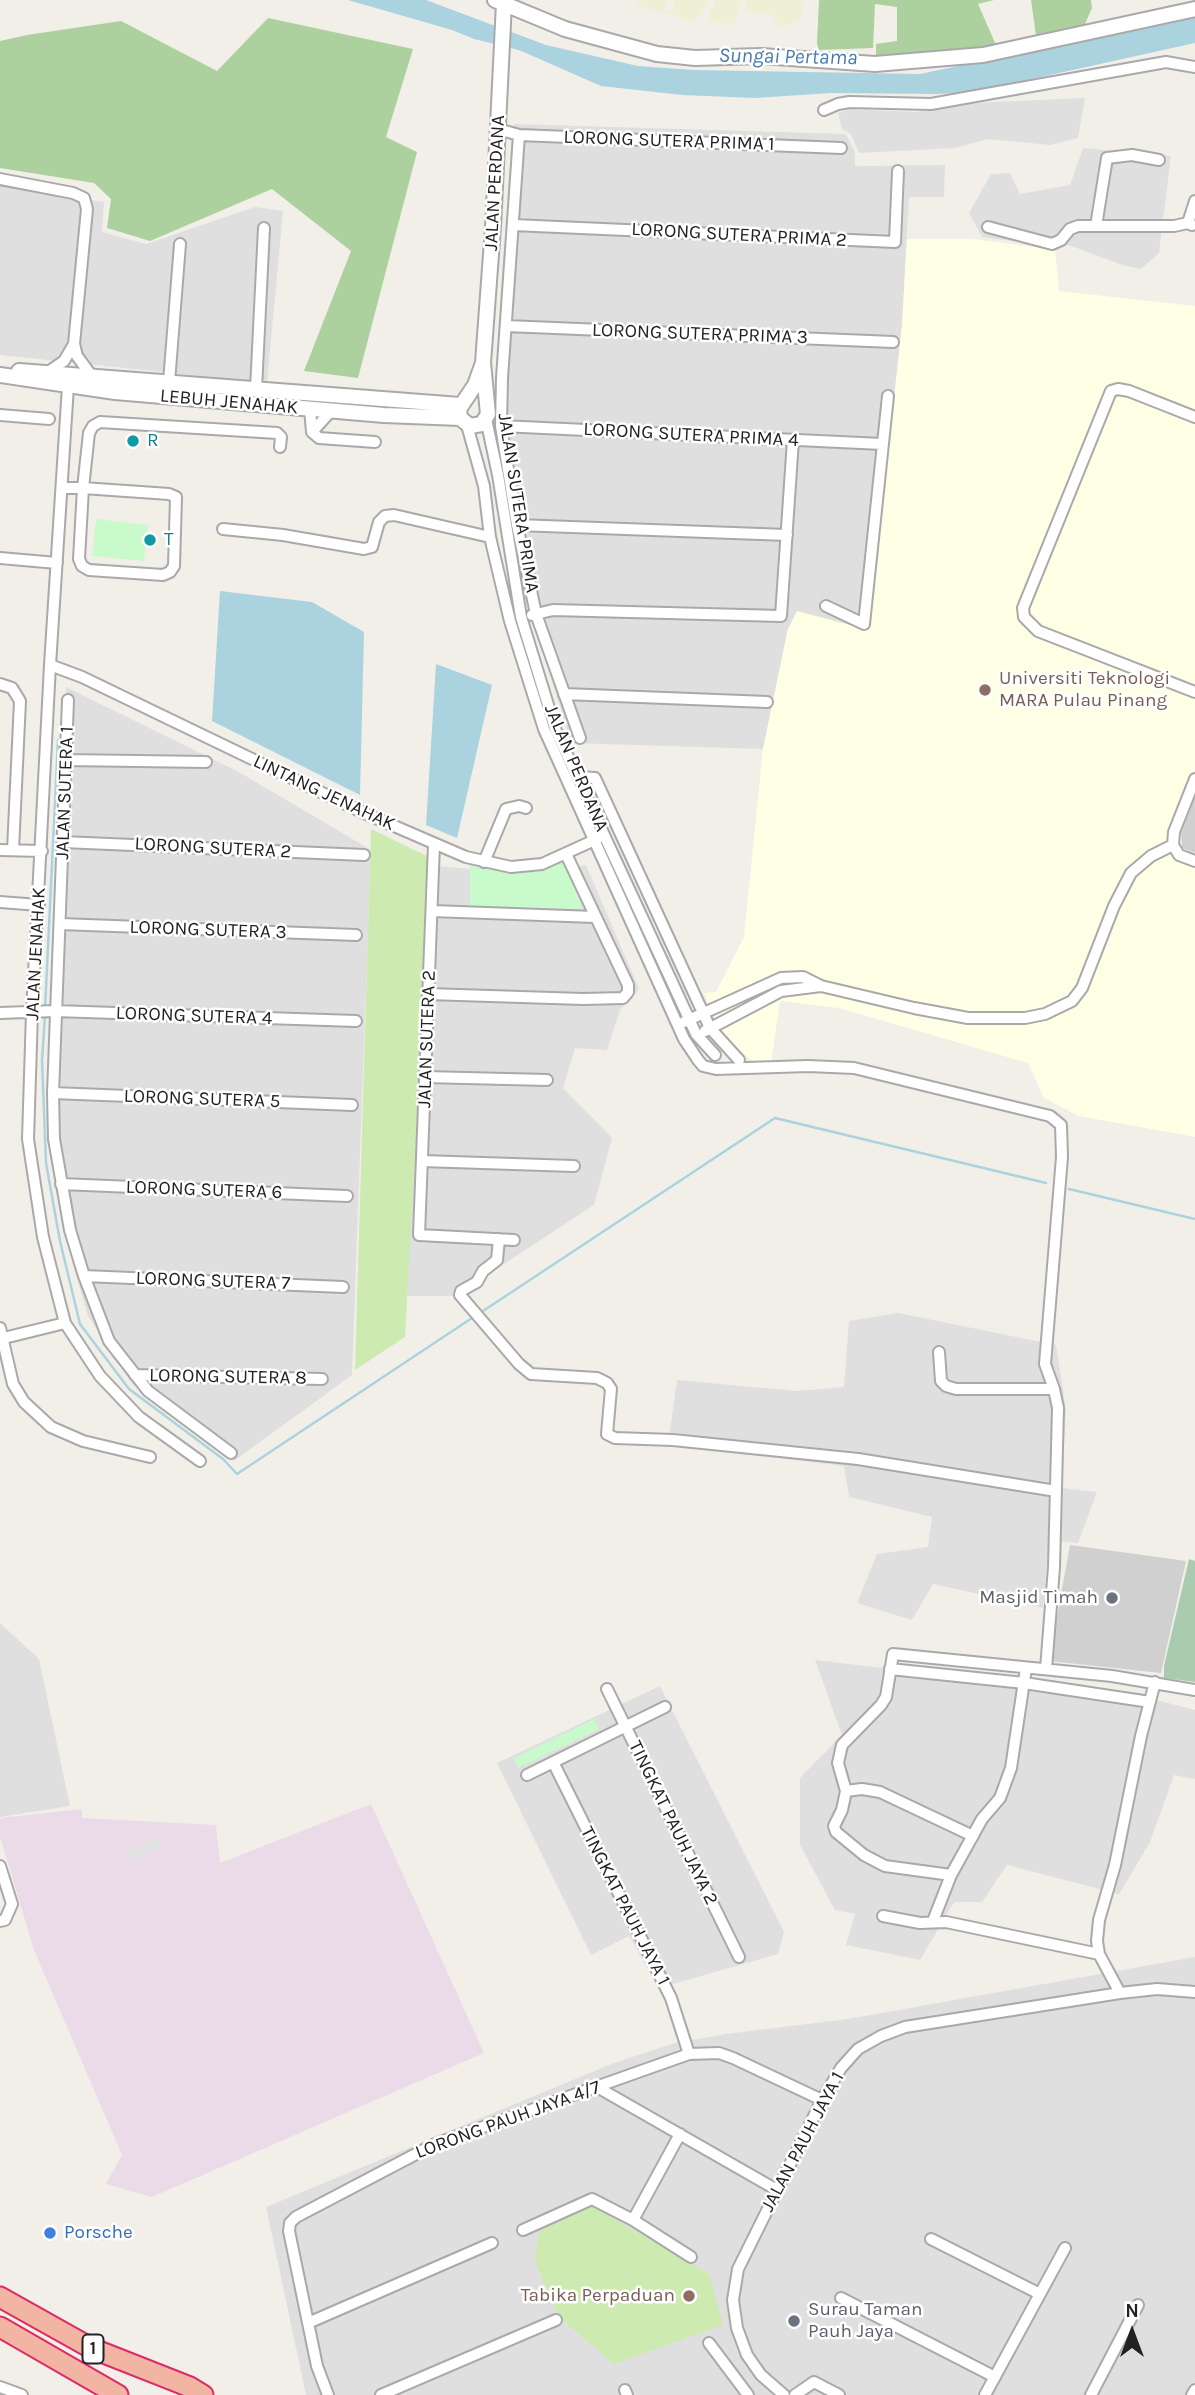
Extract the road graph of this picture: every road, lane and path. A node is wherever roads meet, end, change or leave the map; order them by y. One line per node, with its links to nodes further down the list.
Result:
1 (501, 1): 2 (street); 5 (street, JALAN PERDANA)
2 (1195, 9)
3 (1195, 67): 4 (street)
4 (824, 110)
5 (498, 129): 6 (street, LORONG SUTERA PRIMA 1); 21 (street, JALAN PERDANA)
6 (519, 135): 7 (street, LORONG SUTERA PRIMA 1); 13 (street, JALAN SUTERA PRIMA)
7 (841, 148)
8 (1159, 160): 14 (street)
9 (898, 171): 13 (street, LORONG SUTERA PRIMA 2)
10 (0, 180): 20 (street)
11 (1195, 201): 12 (street)
12 (1192, 224): 14 (street)
13 (513, 225): 18 (street, JALAN SUTERA PRIMA)
14 (1096, 226): 15 (street)
15 (988, 227)
16 (264, 228): 28 (street)
17 (180, 244): 26 (street)
18 (506, 326): 19 (street, LORONG SUTERA PRIMA 3); 38 (street, JALAN SUTERA PRIMA)
19 (893, 342)
20 (74, 344): 23 (street); 25 (street)
21 (482, 363): 30 (street, JALAN PERDANA); 33 (street, JALAN PERDANA)
22 (0, 370): 23 (street, LEBUH JENAHAK)
23 (48, 372): 25 (street, LEBUH JENAHAK)
24 (0, 375): 27 (street, LEBUH JENAHAK)
25 (91, 375): 26 (street, LEBUH JENAHAK)
26 (169, 382): 28 (street, LEBUH JENAHAK)
27 (68, 386): 31 (street, LEBUH JENAHAK); 44 (street, JALAN JENAHAK)
28 (256, 388): 33 (street, LEBUH JENAHAK)
29 (888, 396): 42 (street)
30 (485, 403): 33 (street); 37 (street, JALAN PERDANA)
31 (310, 409): 32 (street, LEBUH JENAHAK); 39 (street)
32 (331, 411): 33 (street, LEBUH JENAHAK); 39 (street)
33 (464, 411): 37 (street); 49 (street, JALAN PERDANA)
34 (0, 415): 36 (street)
35 (1195, 417): 58 (street)
36 (49, 419)
37 (486, 419): 54 (street, JALAN PERDANA)
38 (501, 426): 40 (street, LORONG SUTERA PRIMA 4); 46 (street, JALAN SUTERA PRIMA)
39 (312, 432): 41 (street)
40 (793, 440): 42 (street, LORONG SUTERA PRIMA 4); 48 (street)
41 (375, 442)
42 (882, 444): 52 (street)
43 (280, 447): 45 (street)
44 (62, 488): 45 (street); 51 (street, JALAN JENAHAK)
45 (83, 488): 45 (street)
46 (517, 525): 48 (street); 53 (street, JALAN SUTERA PRIMA)
47 (223, 529): 49 (street)
48 (787, 535): 53 (street)
49 (490, 537): 55 (street, JALAN PERDANA)
50 (0, 558): 51 (street)
51 (57, 563): 56 (street, JALAN JENAHAK)
52 (826, 606)
53 (537, 614): 54 (street); 59 (street, JALAN SUTERA PRIMA)
54 (521, 617): 55 (street); 65 (street, JALAN PERDANA)
55 (509, 621): 69 (street, JALAN PERDANA)
56 (50, 665): 71 (street, LINTANG JENAHAK); 75 (street, JALAN JENAHAK)
57 (0, 684): 74 (street)
58 (1195, 692)
59 (564, 694): 61 (street); 62 (street, JALAN SUTERA PRIMA)
60 (68, 701): 63 (street, JALAN SUTERA 1)
61 (767, 702)
62 (580, 738)
63 (67, 760): 64 (street); 70 (street, JALAN SUTERA 1)
64 (206, 762)
65 (578, 777): 68 (street, JALAN PERDANA); 91 (street)
66 (1195, 779): 72 (street)
67 (526, 807): 79 (street)
68 (605, 835): 69 (street, LINTANG JENAHAK); 92 (street, JALAN PERDANA)
69 (593, 841): 76 (street, LINTANG JENAHAK); 94 (street, JALAN PERDANA)
70 (63, 842): 77 (street, LORONG SUTERA 2); 84 (street, JALAN SUTERA 1)
71 (434, 844): 79 (street, LINTANG JENAHAK); 82 (street, JALAN SUTERA 2)
72 (1173, 845): 78 (street); 86 (street)
73 (0, 850): 74 (street)
74 (13, 850): 75 (street)
75 (42, 851): 81 (street, JALAN JENAHAK)
76 (566, 854): 79 (street, LINTANG JENAHAK); 83 (street)
77 (363, 855)
78 (1195, 861)
79 (484, 862)
80 (0, 902): 81 (street)
81 (39, 905): 89 (street, JALAN JENAHAK)
82 (432, 911): 83 (street); 87 (street, JALAN SUTERA 2)
83 (595, 917): 87 (street)
84 (60, 924): 85 (street, LORONG SUTERA 3); 88 (street, JALAN SUTERA 1)
85 (356, 935)
86 (821, 986): 91 (street); 95 (street)
87 (428, 995): 100 (street, JALAN SUTERA 2)
88 (55, 1011): 89 (street, LORONG SUTERA 4); 93 (street, LORONG SUTERA 4); 102 (street, JALAN SUTERA 1)
89 (32, 1012): 90 (street, LORONG SUTERA 4); 112 (street, JALAN JENAHAK)
90 (0, 1013)
91 (704, 1014): 92 (street); 95 (street)
92 (690, 1019): 94 (street); 96 (street, JALAN PERDANA)
93 (356, 1021)
94 (677, 1025): 97 (street, JALAN PERDANA)
95 (710, 1028): 96 (street); 99 (street)
96 (696, 1034): 97 (street); 98 (street, JALAN PERDANA)
97 (684, 1039): 117 (street, JALAN PERDANA)
98 (715, 1055)
99 (740, 1060)
100 (425, 1077): 101 (street); 104 (street, JALAN SUTERA 2)
101 (547, 1080)
102 (53, 1093): 103 (street, LORONG SUTERA 5); 106 (street, JALAN SUTERA 1)
103 (352, 1105)
104 (422, 1161): 105 (street); 108 (street, JALAN SUTERA 2)
105 (574, 1166)
106 (61, 1184): 107 (street, LORONG SUTERA 6); 110 (street, JALAN SUTERA 1)
107 (347, 1196)
108 (499, 1239): 109 (street); 121 (street)
109 (514, 1240)
110 (84, 1276): 111 (street, LORONG SUTERA 7); 115 (street, JALAN SUTERA 1)
111 (343, 1286)
112 (65, 1323): 113 (street); 120 (street, JALAN JENAHAK)
113 (1, 1335): 119 (street)
114 (939, 1352): 117 (street)
115 (135, 1375): 116 (street, LORONG SUTERA 8); 118 (street, JALAN SUTERA 1)
116 (322, 1380)
117 (1054, 1388): 121 (street)
118 (231, 1453)
119 (150, 1457)
120 (200, 1461)
121 (1056, 1491): 124 (street)
122 (1026, 1668): 123 (street); 124 (street); 126 (street)
123 (890, 1669): 126 (street); 134 (street)
124 (1046, 1670): 125 (street)
125 (1155, 1682): 128 (street); 129 (street)
126 (1024, 1683): 129 (street); 135 (street)
127 (607, 1689): 131 (street, TINGKAT PAUH JAYA 2)
128 (1195, 1690)
129 (1150, 1702): 141 (street)
130 (664, 1707): 131 (street)
131 (625, 1726): 132 (street); 142 (street, TINGKAT PAUH JAYA 2)
132 (553, 1762): 133 (street); 145 (street, TINGKAT PAUH JAYA 1)
133 (527, 1775)
134 (846, 1791): 135 (street); 137 (street)
135 (973, 1836): 137 (street)
136 (0, 1866): 139 (street)
137 (951, 1875): 140 (street)
138 (883, 1916): 140 (street)
139 (0, 1921)
140 (933, 1921): 141 (street)
141 (1099, 1954): 144 (street)
142 (739, 1957)
143 (1195, 1992): 144 (street, JALAN PAUH JAYA 1)
144 (1120, 1993): 147 (street, JALAN PAUH JAYA 1)
145 (689, 2054): 146 (street, LORONG PAUH JAYA 4/7); 147 (street, LORONG PAUH JAYA 4/7)
146 (597, 2087): 148 (street); 161 (street, LORONG PAUH JAYA 4/7)
147 (822, 2100): 149 (street, JALAN PAUH JAYA 1)
148 (680, 2134): 149 (street); 150 (street)
149 (777, 2190): 173 (street, JALAN PAUH JAYA 1)
150 (633, 2220): 151 (street); 155 (street)
151 (523, 2230)
152 (931, 2239): 156 (street)
153 (492, 2243): 161 (street)
154 (1065, 2248): 156 (street)
155 (691, 2257)
156 (1040, 2294): 164 (street)
157 (0, 2297): 169 (highway, 1)
158 (841, 2298): 164 (street)
159 (1138, 2305): 177 (street)
160 (556, 2320): 171 (street)
161 (308, 2323): 170 (street, LORONG PAUH JAYA 4/7)
162 (0, 2327): 168 (highway, 1)
163 (709, 2343): 172 (street)
164 (995, 2377): 176 (street)
165 (0, 2387): 167 (street)
166 (1195, 2390): 178 (street)
167 (22, 2395)
168 (118, 2395)
169 (203, 2395)
170 (328, 2395)
171 (382, 2395)
172 (748, 2395)
173 (783, 2395)
174 (795, 2395): 175 (street)
175 (839, 2395)
176 (985, 2395)
177 (1091, 2395)
178 (1192, 2395)

